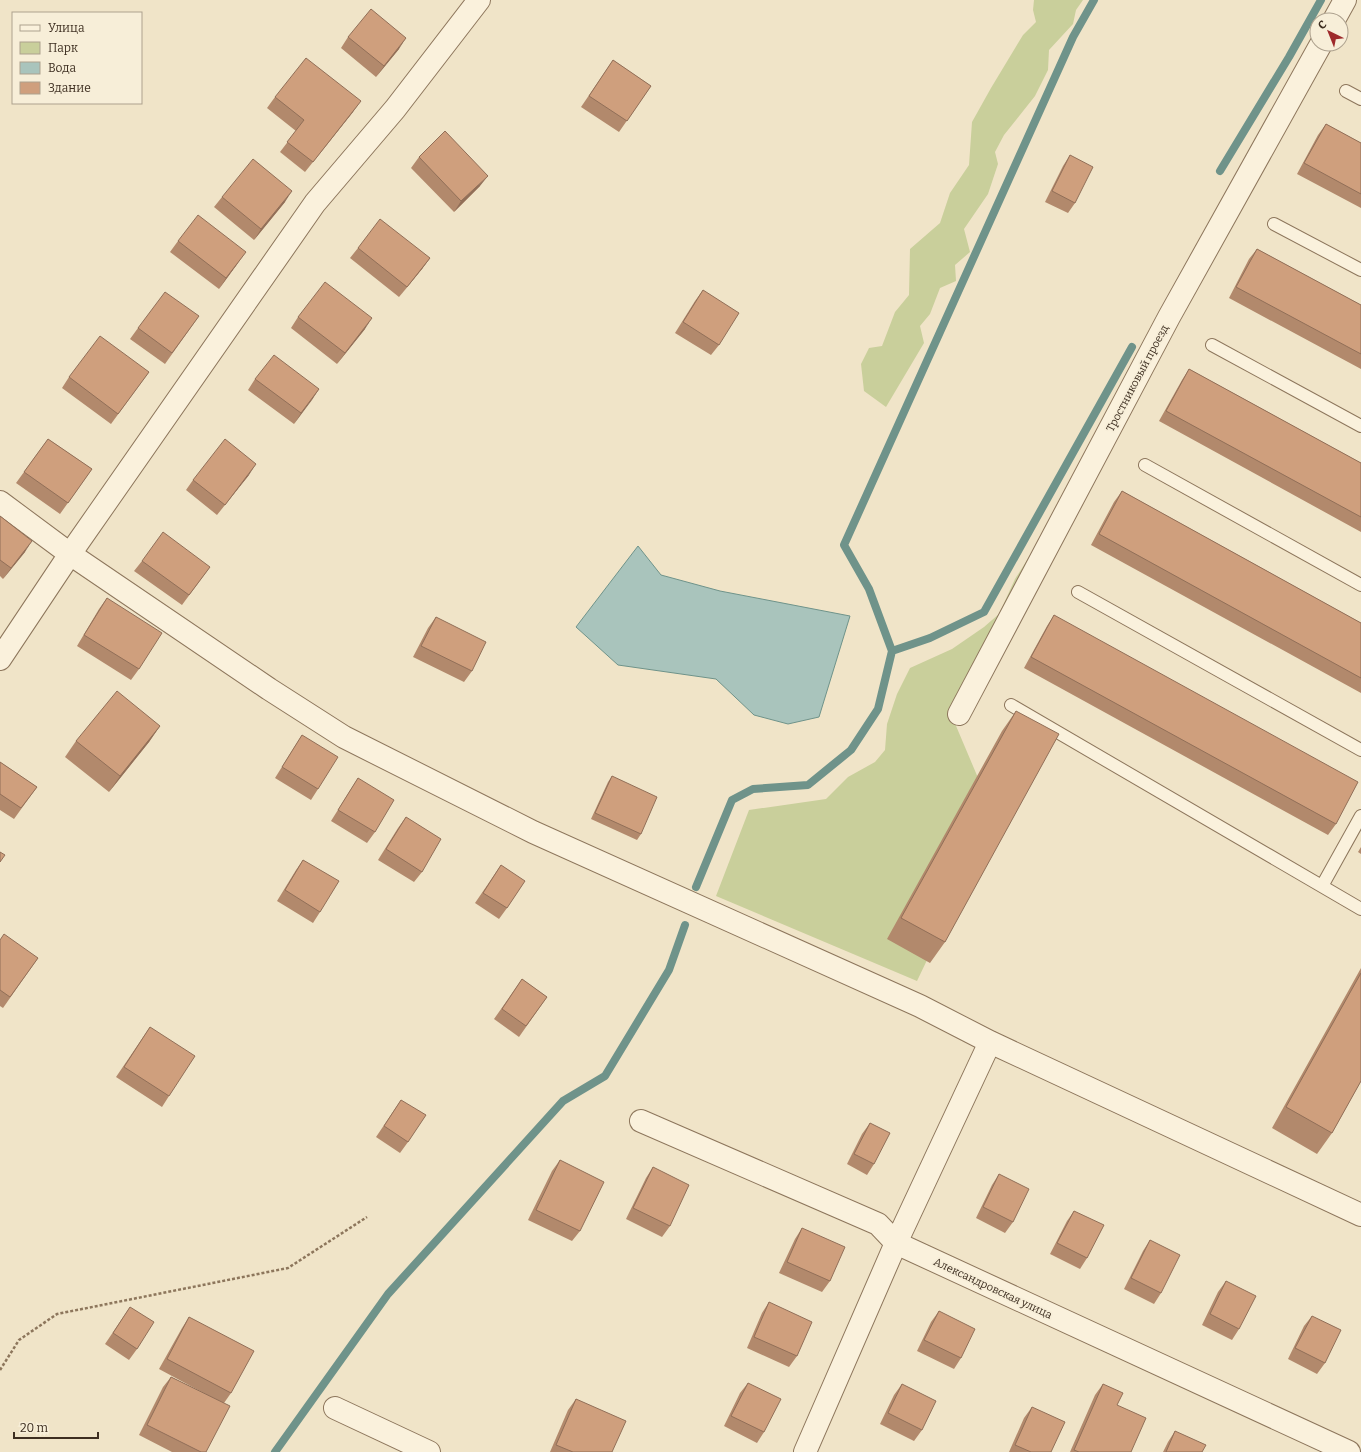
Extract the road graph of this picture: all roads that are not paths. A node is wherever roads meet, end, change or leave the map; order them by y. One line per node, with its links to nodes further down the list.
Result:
1 (479, 0): 13 (street)
2 (1345, 0): 3 (street)
3 (1338, 12)
4 (1317, 52): 18 (street, Тростниковый проезд)
5 (1346, 91): 6 (lane)
6 (1361, 99)
7 (1274, 224): 8 (lane)
8 (1361, 270)
9 (1212, 345): 10 (lane)
10 (1361, 426)
11 (1145, 464): 14 (lane)
12 (0, 502): 13 (street)
13 (70, 554): 16 (street); 23 (street)
14 (1361, 585)
15 (1078, 592): 19 (lane)
16 (0, 659)
17 (1011, 705): 21 (lane)
18 (959, 714)
19 (1361, 750)
20 (1361, 816): 21 (lane)
21 (1322, 886): 22 (lane)
22 (1361, 908)
23 (990, 1042): 25 (street); 26 (street)
24 (641, 1121): 26 (street, Александровская улица)
25 (1361, 1215)
26 (896, 1243): 29 (street); 30 (street, Александровская улица)
27 (335, 1408): 28 (street)
28 (429, 1452)
29 (805, 1452)
30 (1349, 1452)

